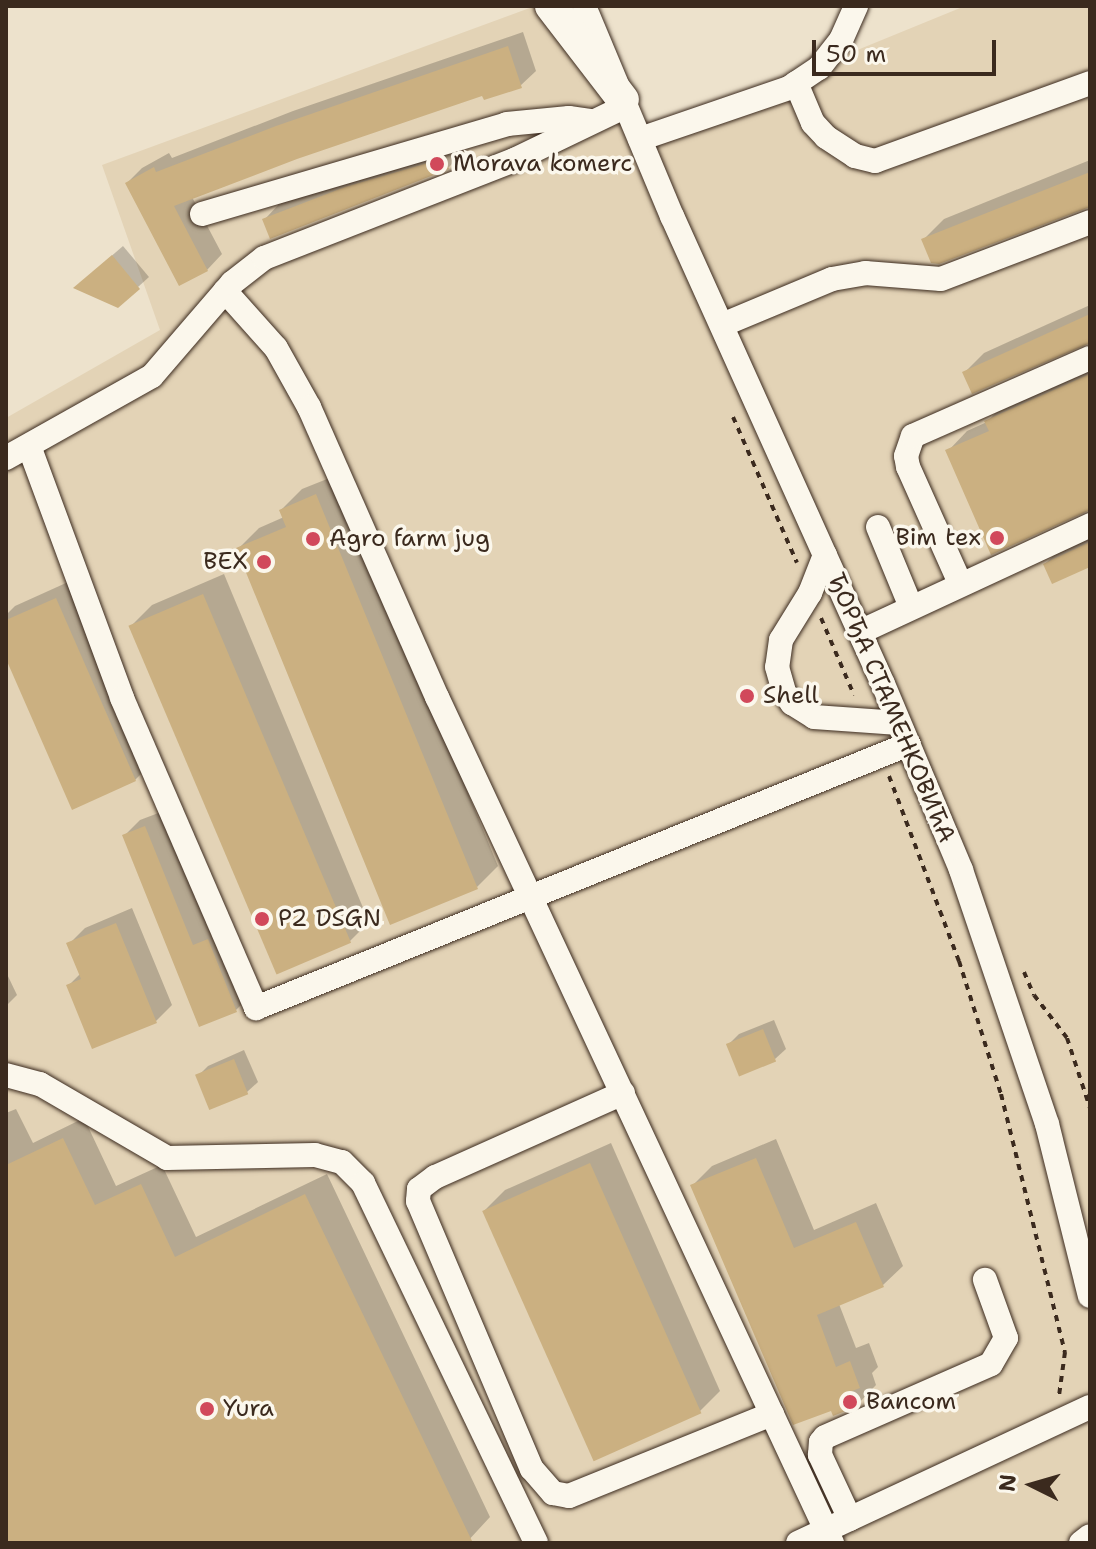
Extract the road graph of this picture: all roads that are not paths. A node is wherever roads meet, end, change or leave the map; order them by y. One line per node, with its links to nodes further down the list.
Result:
1 (551, 6): 6 (main road)
2 (584, 6): 6 (street, ЂОРЂА СТАМЕНКОВИЋА)
3 (856, 6): 4 (street)
4 (796, 83): 5 (street); 8 (street)
5 (1090, 83)
6 (624, 103): 7 (street); 8 (street, ЂОРЂА СТАМЕНКОВИЋА)
7 (593, 122): 9 (street); 11 (street)
8 (640, 139): 12 (street, ЂОРЂА СТАМЕНКОВИЋА)
9 (202, 214)
10 (1090, 222): 12 (street)
11 (225, 291): 14 (street); 23 (street)
12 (722, 325): 18 (street, ЂОРЂА СТАМЕНКОВИЋА)
13 (1090, 358): 19 (street)
14 (29, 446): 15 (street); 23 (street)
15 (6, 458)
16 (1090, 525): 19 (street)
17 (878, 527): 20 (street)
18 (825, 555): 21 (street, ЂОРЂА СТАМЕНКОВИЋА); 22 (street)
19 (960, 583): 20 (street)
20 (911, 607): 21 (street)
21 (860, 632): 22 (street, ЂОРЂА СТАМЕНКОВИЋА)
22 (904, 734): 23 (street); 27 (street, ЂОРЂА СТАМЕНКОВИЋА)
23 (532, 897): 25 (street)
24 (6, 1075): 32 (street)
25 (623, 1093): 29 (street); 29 (street)
26 (985, 1280): 30 (street)
27 (1090, 1296)
28 (1090, 1407): 30 (street)
29 (772, 1414): 30 (street)
30 (837, 1530): 33 (street)
31 (1090, 1536): 34 (street)
32 (536, 1543)
33 (798, 1543)
34 (1081, 1543)

